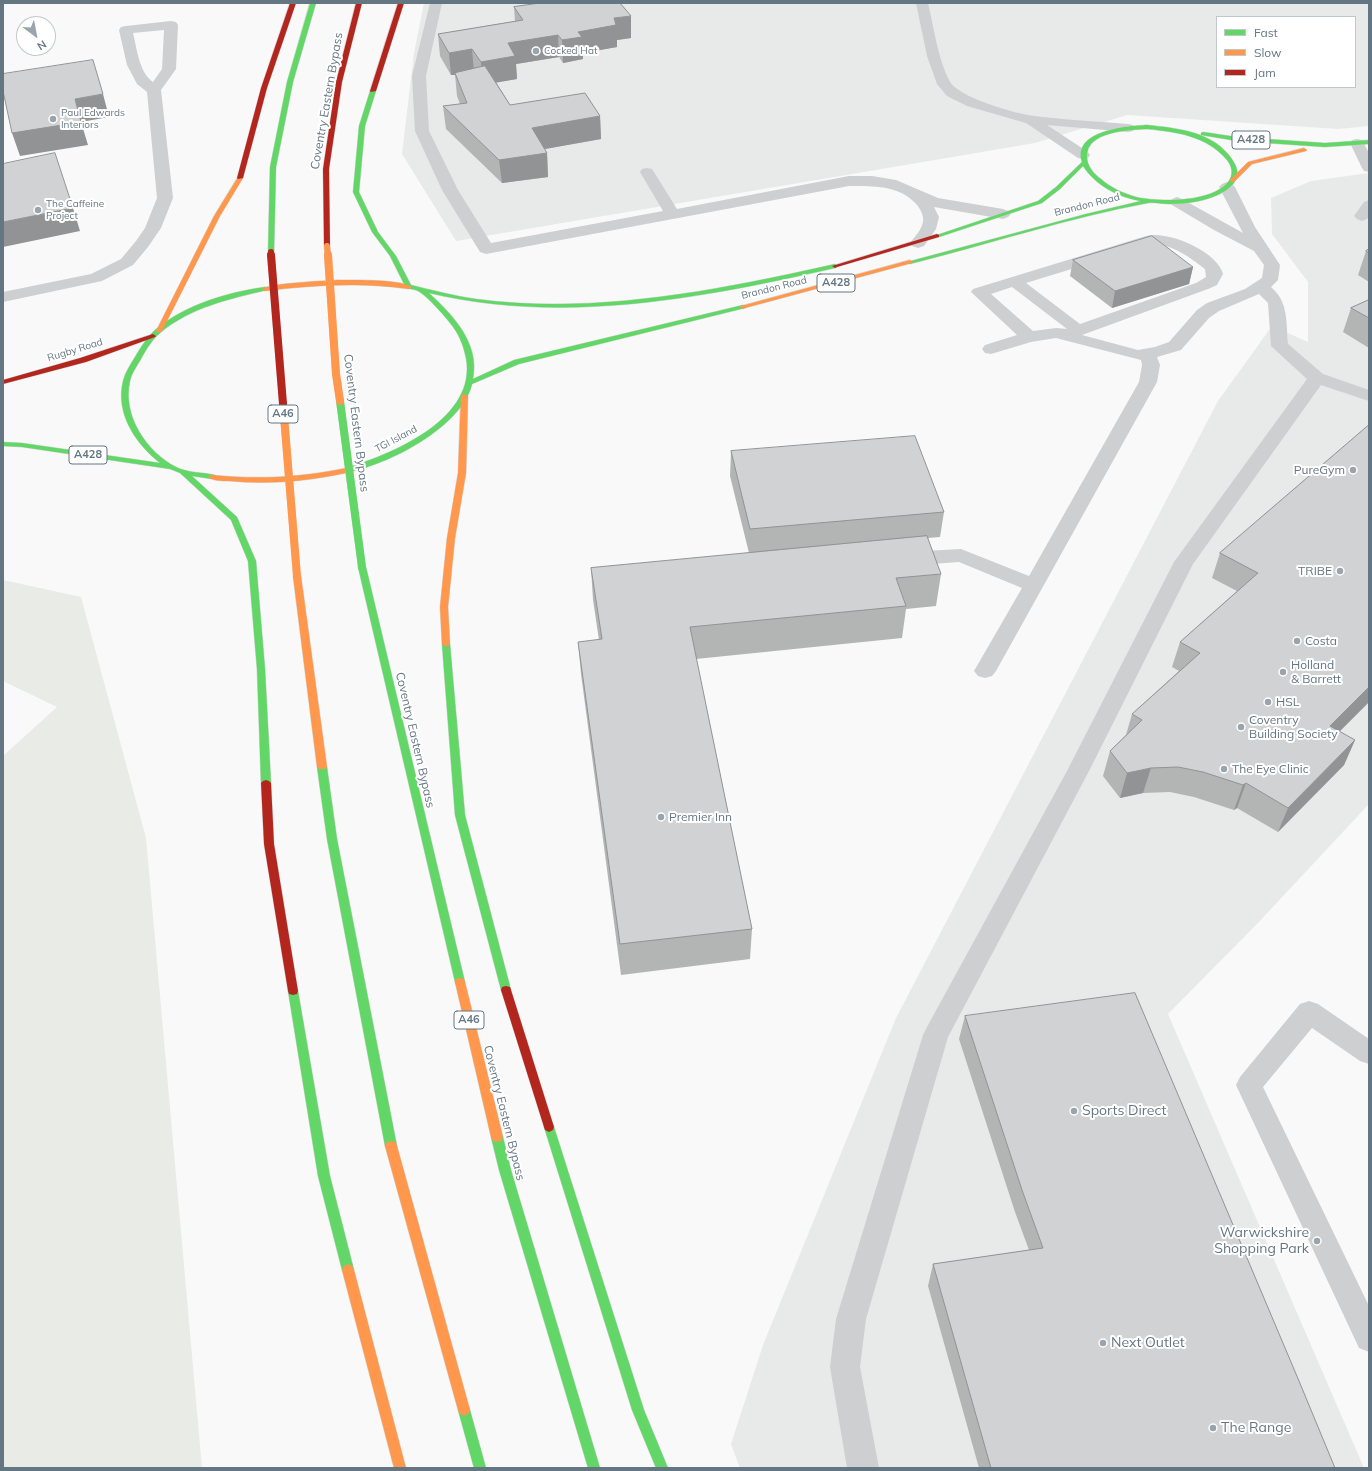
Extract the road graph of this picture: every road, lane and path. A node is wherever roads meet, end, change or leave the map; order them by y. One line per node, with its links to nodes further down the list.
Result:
1 (293, 3): 29 (main road)
2 (313, 3): 48 (main road, A46, bridge)
3 (359, 3): 49 (main road, Coventry Eastern Bypass / A46, bridge)
4 (401, 3): 26 (main road)
5 (436, 3): 20 (street)
6 (922, 3): 8 (street)
7 (154, 90): 7 (street); 28 (street)
8 (1026, 119): 9 (street); 13 (street)
9 (1128, 128): 10 (main road, Brandon Road); 13 (main road, Brandon Road)
10 (1178, 131): 12 (main road, A428); 16 (main road)
11 (1363, 142): 12 (main road, A428); 14 (street)
12 (1325, 145): 16 (main road, A428)
13 (1083, 159): 18 (main road); 21 (main road, Brandon Road / A428)
14 (1369, 168)
15 (647, 172): 20 (street)
16 (1229, 184): 19 (main road); 23 (street)
17 (915, 194): 20 (street); 21 (street); 22 (street)
18 (1155, 200): 19 (main road); 36 (main road, Brandon Road / A428)
19 (1177, 202): 23 (street)
20 (673, 214)
21 (1003, 214): 22 (main road, Brandon Road / A428)
22 (918, 243): 27 (main road, Brandon Road / A428)
23 (1258, 247): 25 (street)
24 (1015, 282): 30 (street); 30 (street); 31 (street)
25 (1260, 286): 33 (street); 34 (street)
26 (408, 287): 27 (main road, TGI Island); 29 (main road, TGI Island)
27 (422, 291): 36 (main road, TGI Island)
28 (3, 297)
29 (156, 333): 35 (main road, Rugby Road); 40 (main road, TGI Island)
30 (1074, 333): 31 (street); 33 (street)
31 (1029, 337): 32 (street)
32 (991, 349)
33 (1147, 353): 43 (street)
34 (1317, 378): 38 (street); 51 (street)
35 (3, 382)
36 (469, 383): 37 (main road, TGI Island)
37 (464, 396): 41 (main road, TGI Island); 50 (main road)
38 (1369, 396)
39 (3, 444): 40 (main road, A428)
40 (172, 467): 41 (main road, TGI Island)
41 (182, 472): 47 (main road)
42 (884, 560): 43 (street)
43 (1033, 585): 44 (street)
44 (985, 670)
45 (1369, 1053): 46 (street)
46 (1369, 1338)
47 (400, 1468)
48 (480, 1468)
49 (594, 1468)
50 (662, 1468)
51 (862, 1468)

